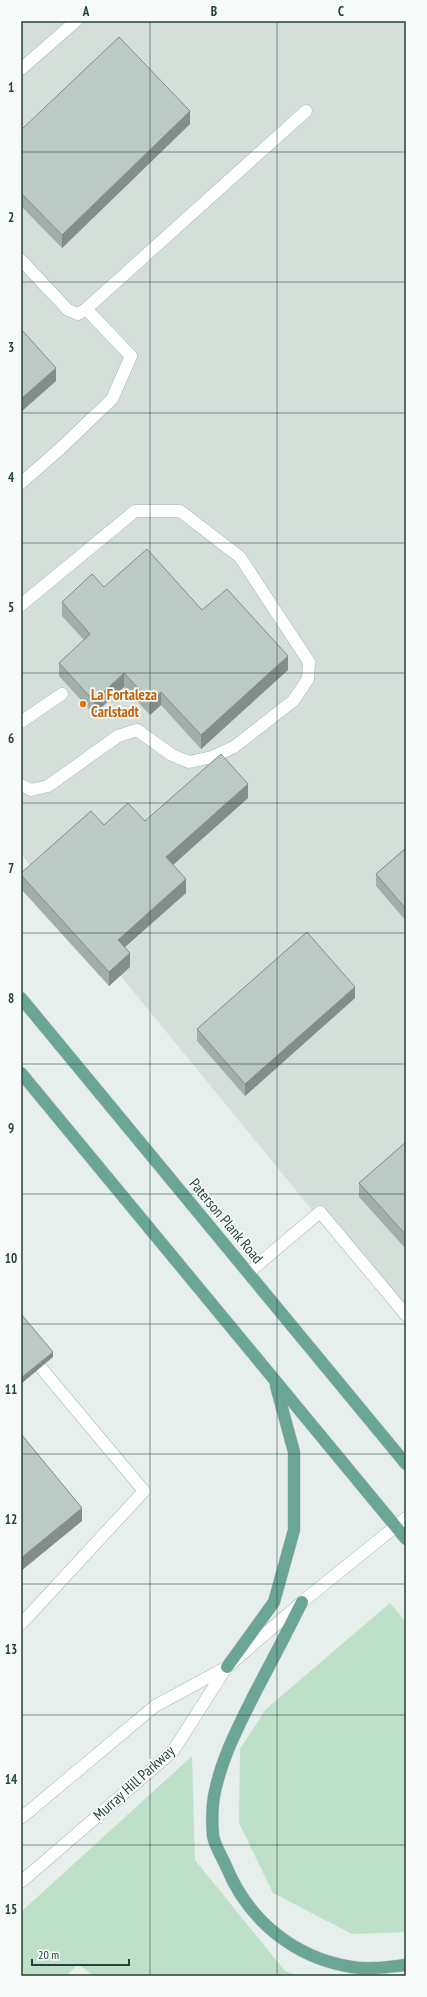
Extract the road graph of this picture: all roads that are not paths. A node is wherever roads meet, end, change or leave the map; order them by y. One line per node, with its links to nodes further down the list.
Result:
1 (76, 21): 2 (street)
2 (21, 69)
3 (306, 111): 5 (street)
4 (21, 260): 5 (street)
5 (86, 309): 6 (street)
6 (21, 483)
7 (21, 605): 10 (street)
8 (62, 694): 9 (street)
9 (21, 722)
10 (21, 785)
11 (21, 998): 13 (main road, Paterson Plank Road)
12 (21, 1073): 16 (main road)
13 (248, 1273): 14 (street); 17 (main road, Paterson Plank Road)
14 (406, 1315)
15 (21, 1344): 22 (street)
16 (275, 1381): 19 (main road); 23 (main road)
17 (406, 1464)
18 (406, 1518): 19 (street, Murray Hill Parkway)
19 (396, 1526): 20 (main road); 21 (street, Murray Hill Parkway)
20 (406, 1539)
21 (302, 1602): 23 (street, Murray Hill Parkway); 26 (main road)
22 (21, 1624)
23 (227, 1667): 24 (street, Murray Hill Parkway); 25 (street, Murray Hill Parkway)
24 (21, 1818)
25 (21, 1882)
26 (406, 1964)

